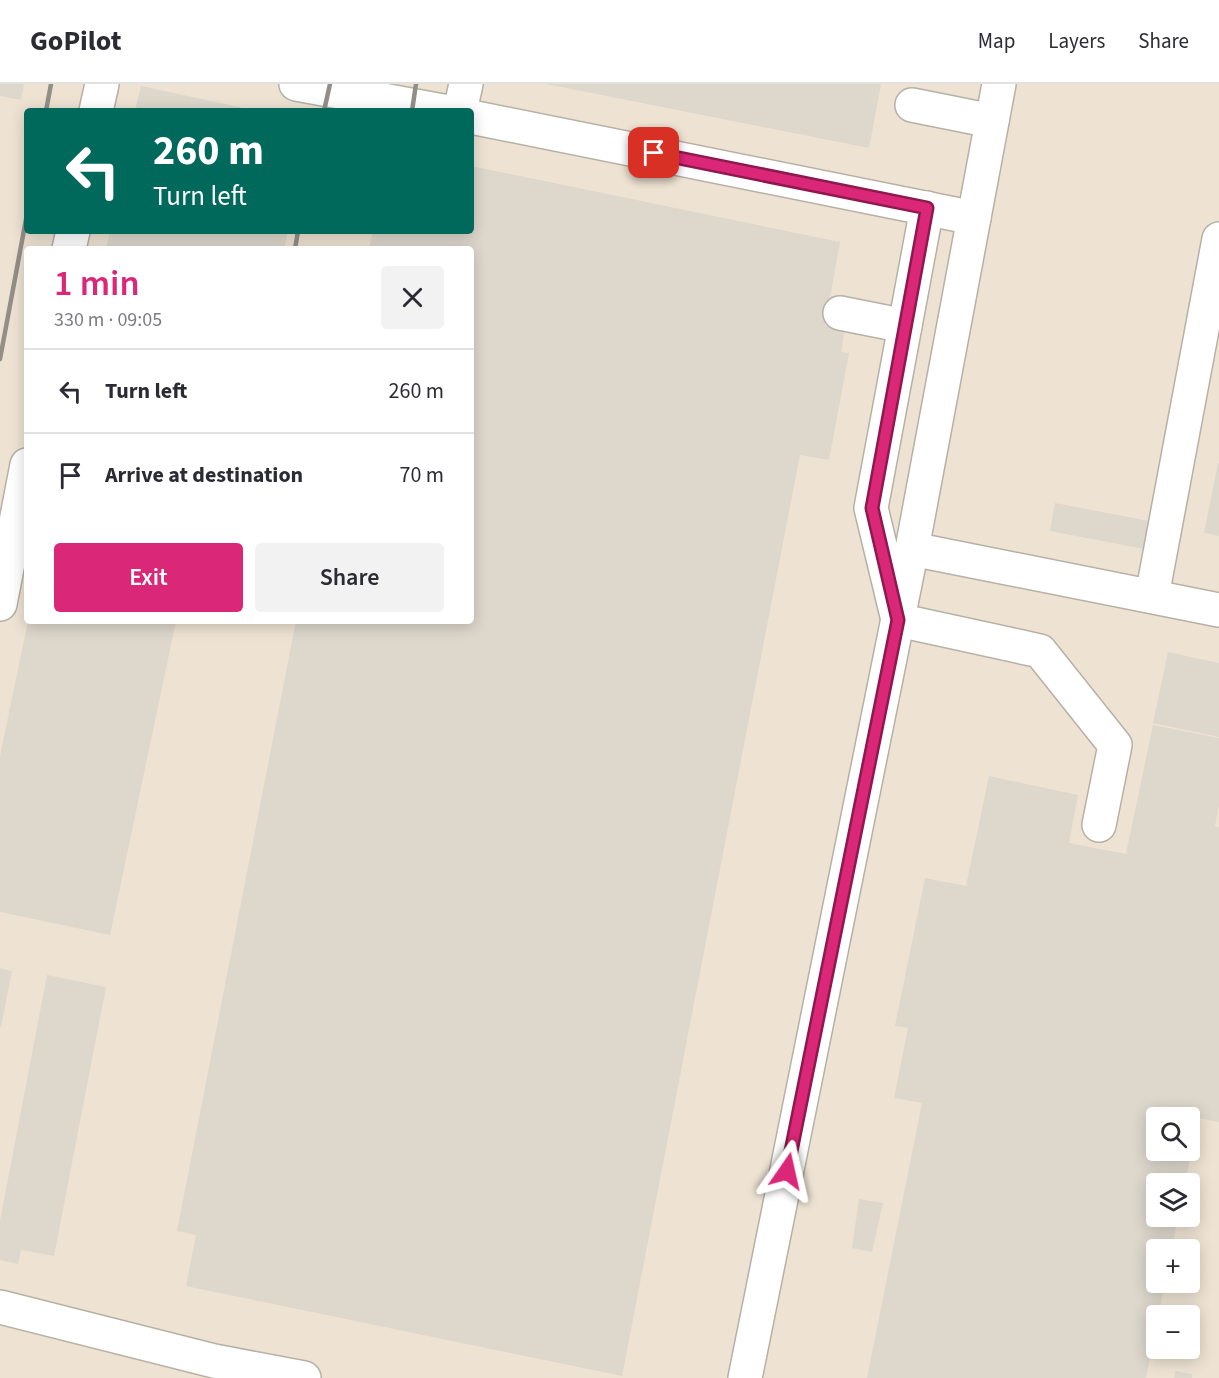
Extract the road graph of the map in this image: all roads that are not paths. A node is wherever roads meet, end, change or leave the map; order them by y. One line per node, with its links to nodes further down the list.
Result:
1 (102, 84): 6 (lane)
2 (296, 84): 7 (lane)
3 (466, 84): 8 (lane)
4 (999, 84): 10 (lane)
5 (912, 105): 10 (lane)
6 (97, 108)
7 (427, 108)
8 (461, 108)
9 (474, 118): 11 (lane)
10 (992, 121): 12 (lane)
11 (927, 208): 12 (lane); 15 (lane)
12 (974, 218): 18 (lane)
13 (1219, 239): 19 (lane)
14 (840, 313): 15 (lane)
15 (905, 326): 22 (lane)
16 (24, 474): 17 (lane)
17 (8, 521): 20 (lane)
18 (912, 549): 19 (lane); 22 (lane)
19 (1152, 596): 21 (lane)
20 (0, 604)
21 (1219, 610)
22 (898, 620): 23 (lane); 27 (lane)
23 (1099, 825)
24 (0, 1308): 25 (lane)
25 (212, 1370): 26 (lane)
26 (304, 1378)
27 (745, 1378)

